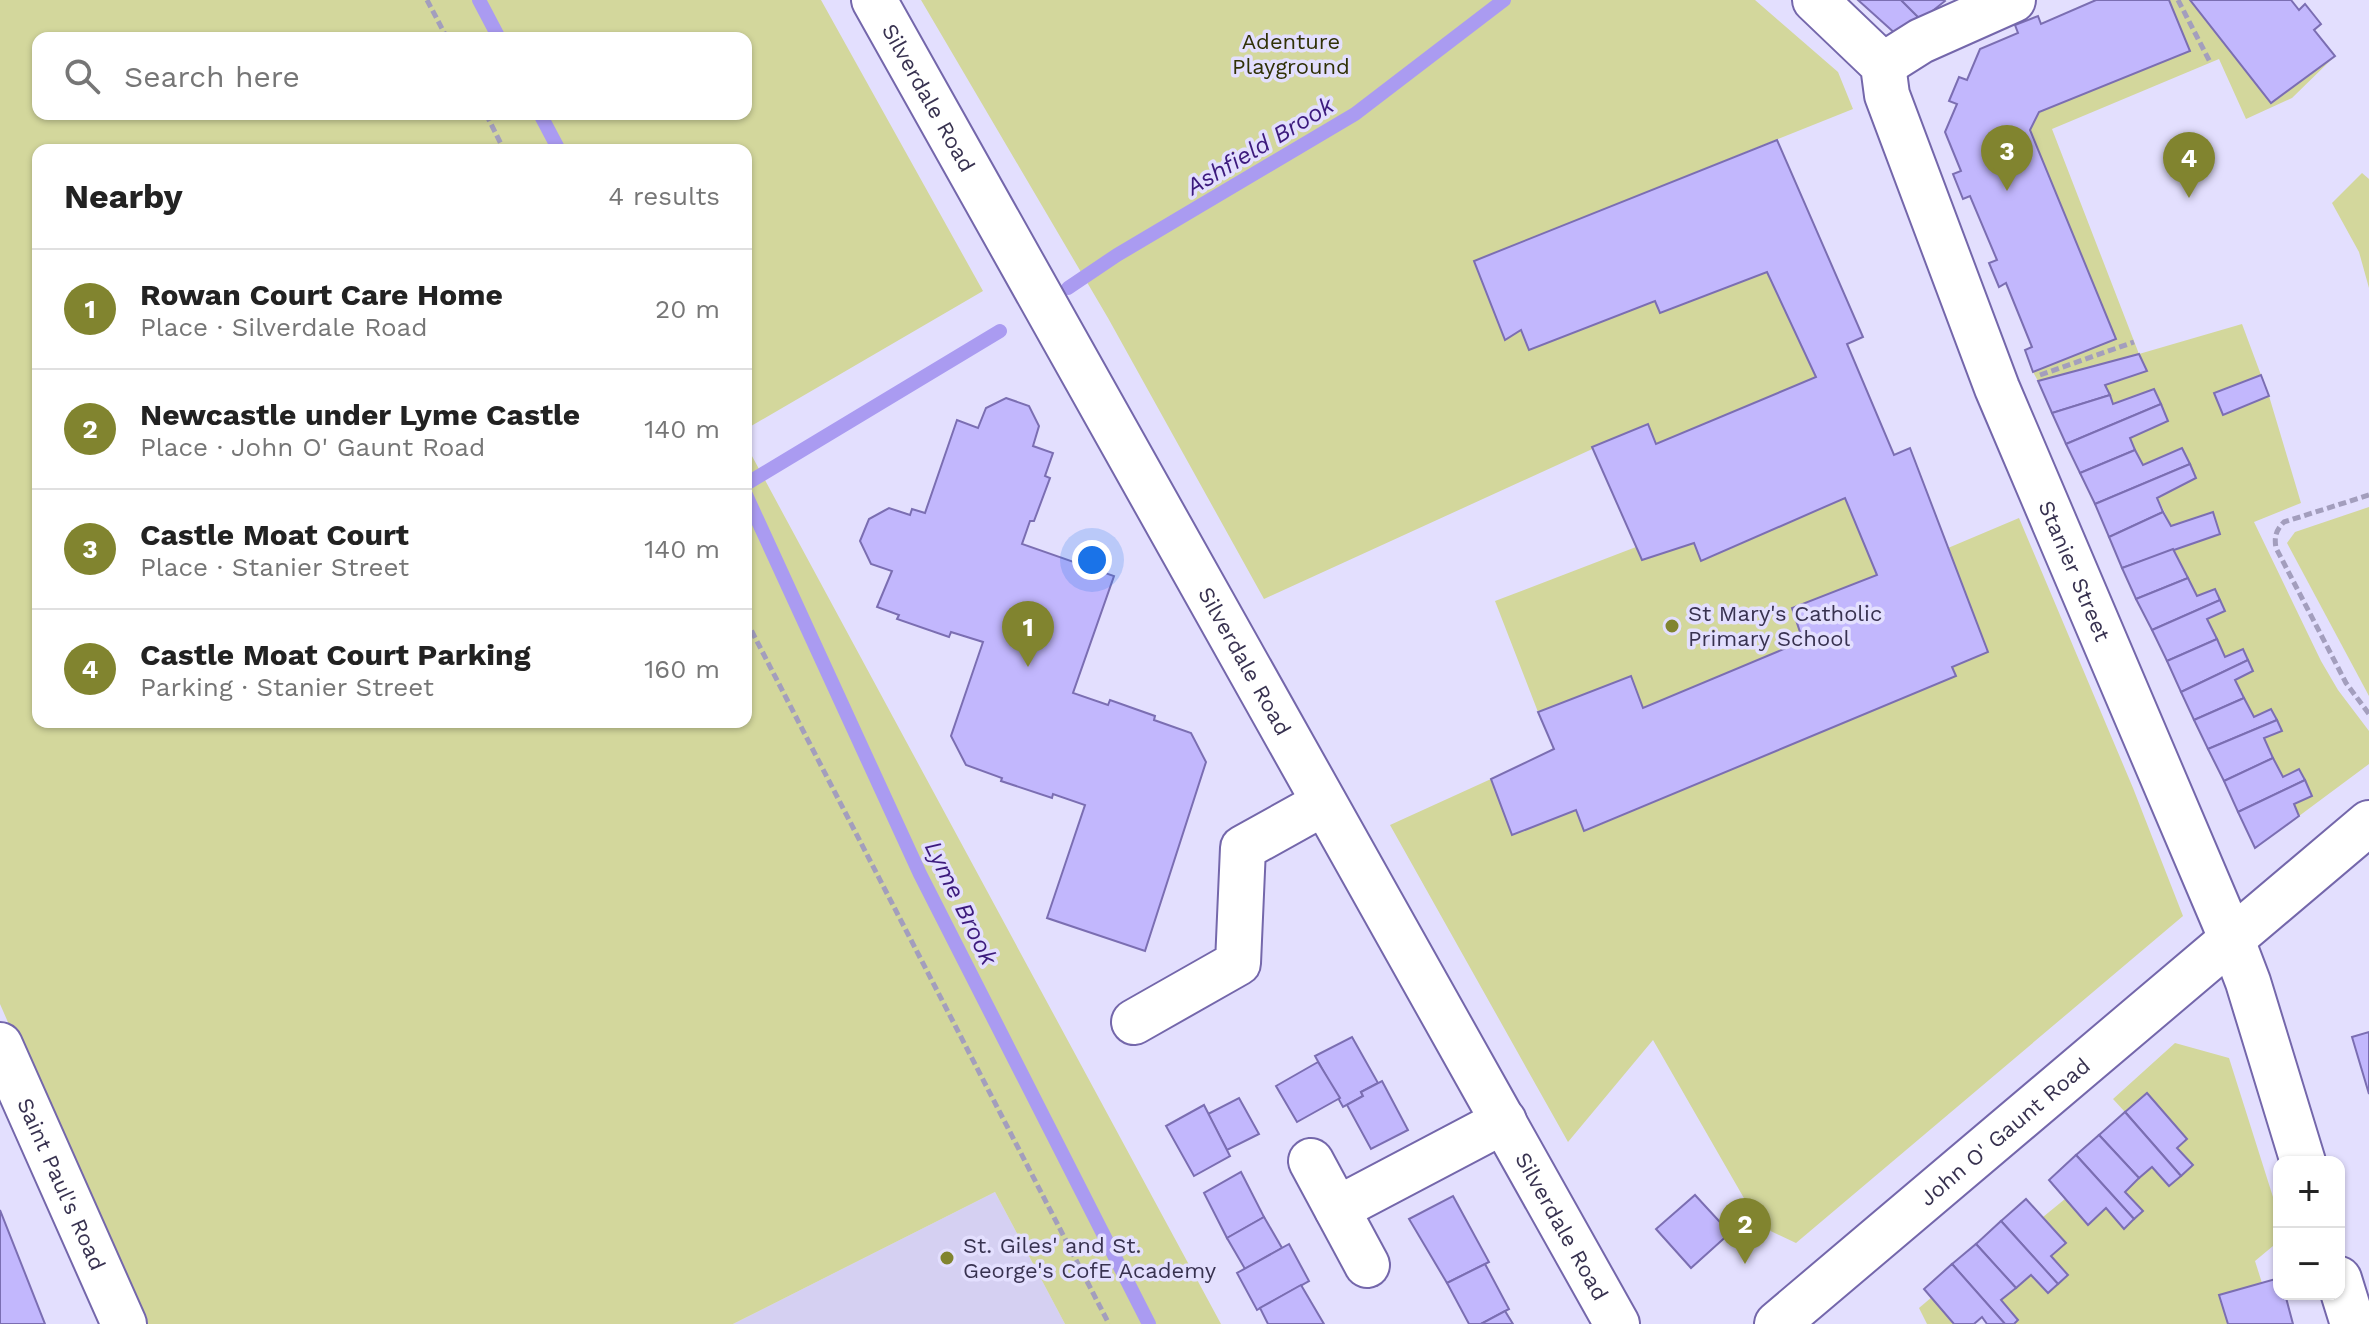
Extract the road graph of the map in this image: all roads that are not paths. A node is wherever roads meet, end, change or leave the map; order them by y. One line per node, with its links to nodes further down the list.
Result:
1 (874, 0): 5 (street, Silverdale Road)
2 (1815, 0): 4 (street)
3 (2013, 0): 4 (street)
4 (1883, 65): 7 (street, Stanier Street)
5 (1324, 803): 8 (street); 10 (street, Silverdale Road)
6 (2369, 823): 7 (street, John O' Gaunt Road)
7 (2232, 940): 11 (street, Stanier Street); 18 (street, John O' Gaunt Road)
8 (1134, 1022)
9 (0, 1045): 16 (street, Saint Paul's Road)
10 (1504, 1121): 13 (street); 17 (street, Silverdale Road)
11 (2301, 1156)
12 (1311, 1161): 13 (street)
13 (1337, 1209): 14 (street)
14 (1367, 1265)
15 (2345, 1298): 19 (street)
16 (124, 1324)
17 (1617, 1324)
18 (1777, 1324)
19 (2353, 1324)

